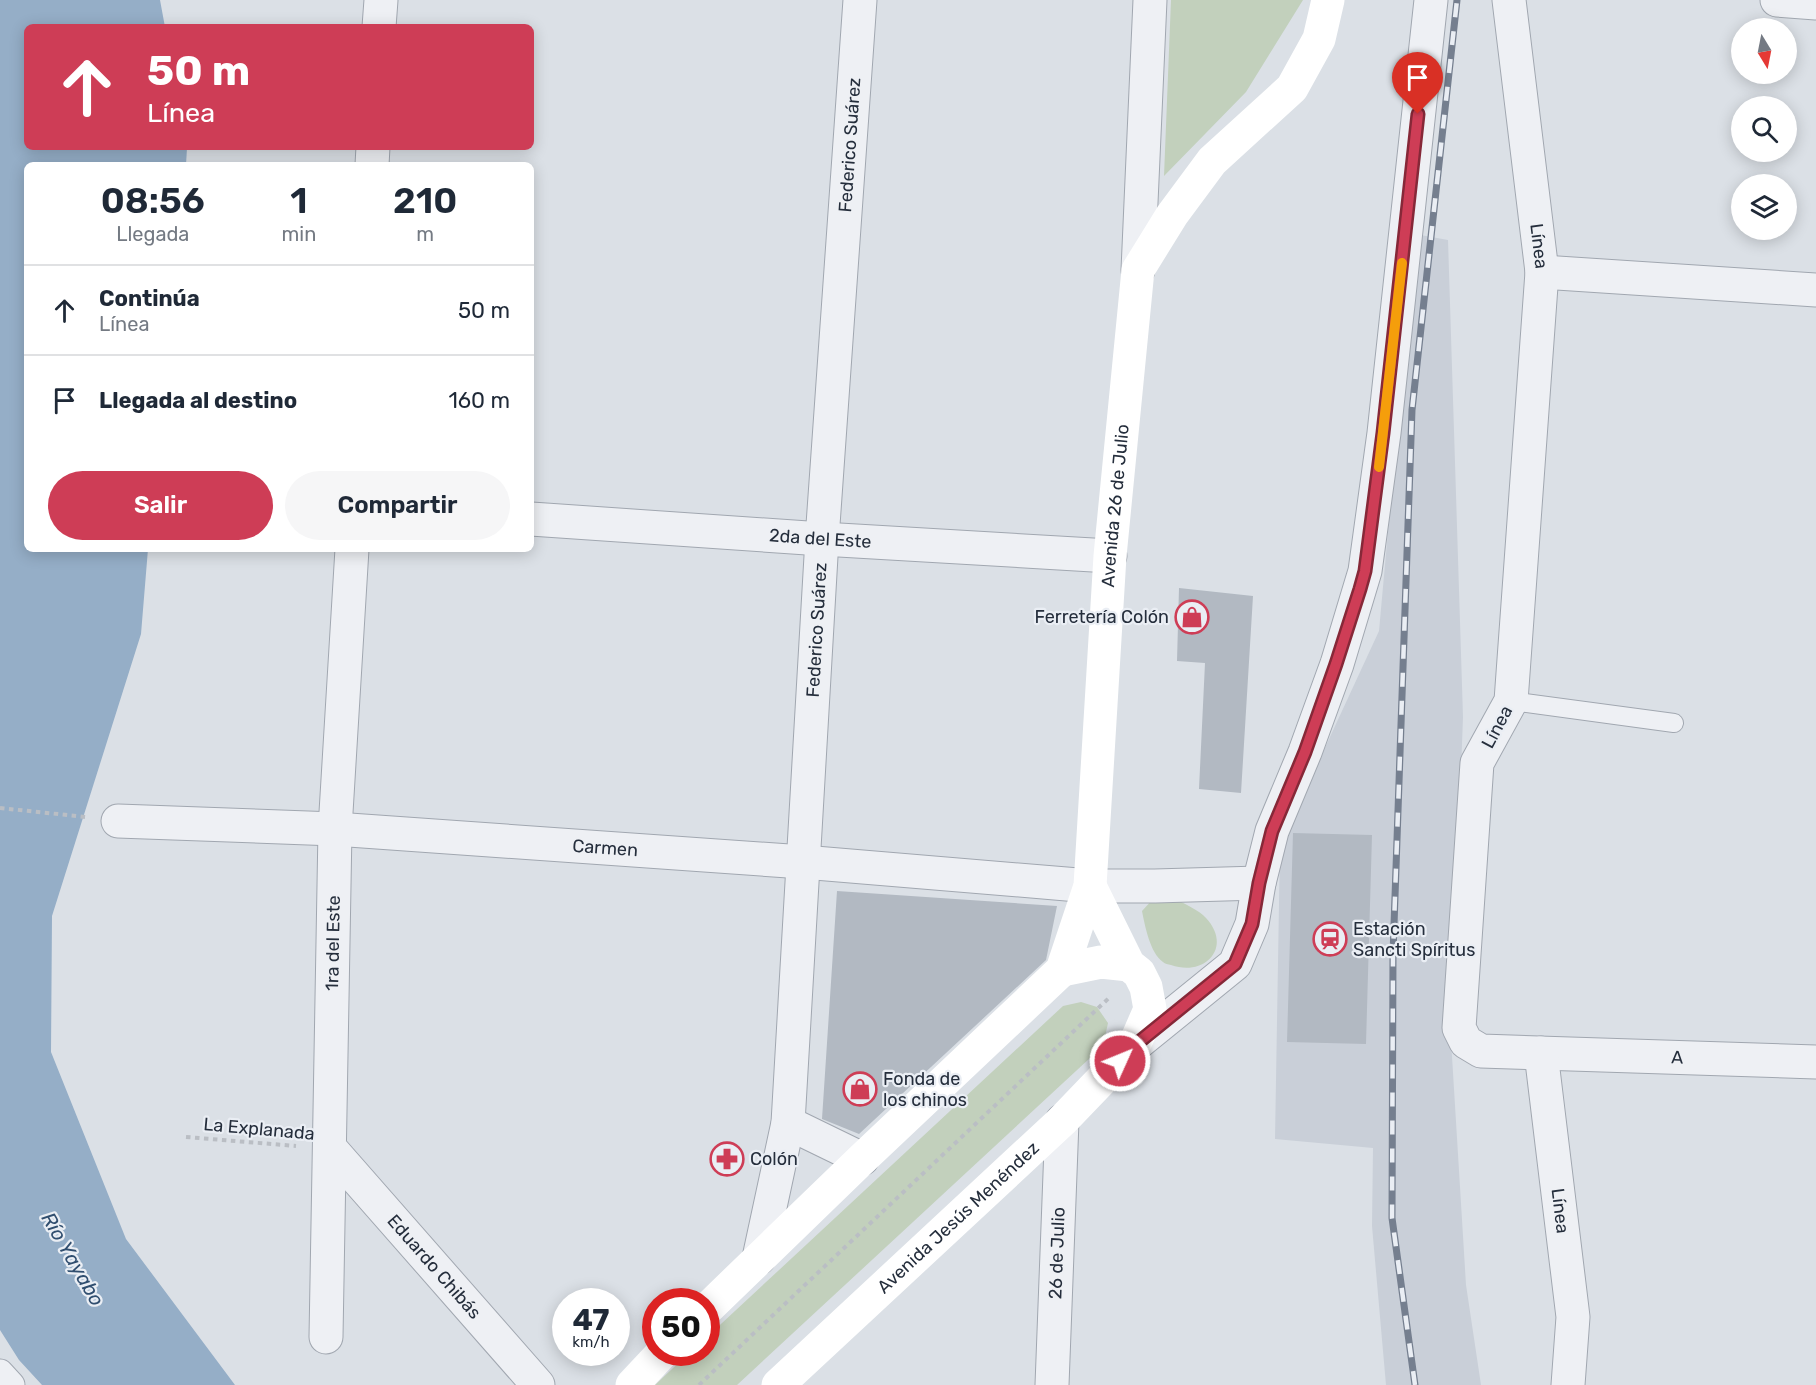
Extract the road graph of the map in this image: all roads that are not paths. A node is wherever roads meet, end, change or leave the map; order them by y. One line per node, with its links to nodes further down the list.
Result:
1 (381, 0): 9 (street)
2 (860, 0): 14 (street, Federico Suárez)
3 (1150, 0): 10 (street, Avenida 26 de Julio)
4 (1328, 0): 10 (main road, Avenida 26 de Julio)
5 (1431, 0): 22 (street)
6 (1509, 0): 11 (street, Línea)
7 (1777, 0): 8 (street)
8 (1816, 3)
9 (379, 24)
10 (1138, 270): 16 (main road, Avenida 26 de Julio)
11 (1542, 272): 12 (street); 17 (street, Línea)
12 (1816, 290)
13 (534, 519): 14 (street, 2da del Este)
14 (822, 539): 16 (street, 2da del Este); 21 (street, Federico Suárez)
15 (352, 552): 20 (street, 1ra del Este)
16 (1110, 556): 23 (main road, Avenida 26 de Julio)
17 (1511, 701): 18 (lane); 27 (street, Línea)
18 (1674, 723)
19 (117, 821): 20 (street, Carmen)
20 (335, 829): 21 (street, Carmen); 31 (street, 1ra del Este)
21 (803, 862): 23 (street, Carmen); 30 (street, Federico Suárez)
22 (1259, 883): 23 (street); 26 (street, Avenida Jesús Menéndez)
23 (1090, 886): 24 (main road, Avenida 26 de Julio); 25 (main road, Avenida 26 de Julio)
24 (1134, 969): 25 (main road); 26 (main road, Avenida Jesús Menéndez)
25 (1062, 970): 32 (main road)
26 (1134, 1046): 29 (main road, Avenida Jesús Menéndez)
27 (1541, 1053): 28 (street, A); 43 (street, Línea)
28 (1816, 1062)
29 (1062, 1121): 41 (main road, Avenida Jesús Menéndez); 42 (street, 26 de Julio)
30 (788, 1123): 32 (street); 33 (street, Federico Suárez)
31 (330, 1149): 35 (street, 1ra del Este); 40 (street, Eduardo Chibás)
32 (862, 1159): 33 (main road)
33 (759, 1258): 34 (main road)
34 (720, 1296)
35 (327, 1337)
36 (649, 1366): 38 (main road)
37 (0, 1373): 39 (street)
38 (632, 1384)
39 (11, 1385)
40 (537, 1385)
41 (778, 1385)
42 (1052, 1385)
43 (1568, 1385)

